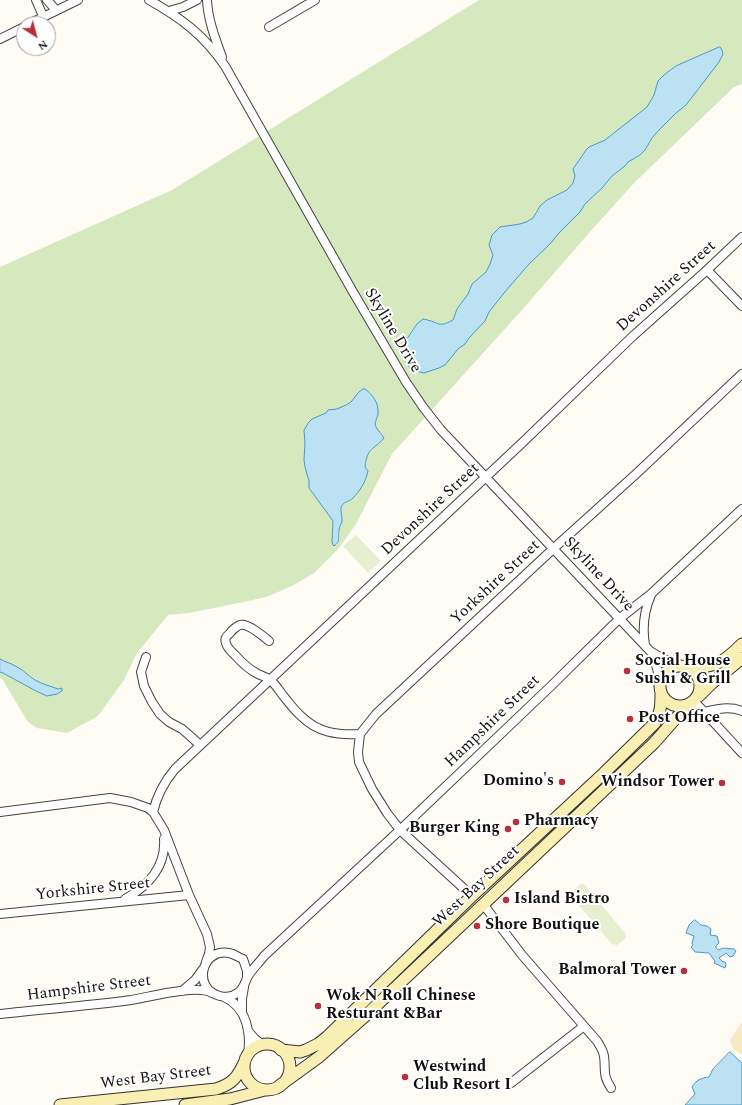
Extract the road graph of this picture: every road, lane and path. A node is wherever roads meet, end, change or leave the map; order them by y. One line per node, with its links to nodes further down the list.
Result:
1 (36, 0): 10 (street)
2 (47, 0): 8 (street)
3 (78, 0): 8 (street)
4 (149, 0): 9 (street, Skyline Drive)
5 (197, 0): 9 (street)
6 (208, 0): 14 (street)
7 (315, 0): 11 (street)
8 (56, 10): 10 (street)
9 (169, 11): 14 (street, Skyline Drive)
10 (44, 16)
11 (269, 27)
12 (16, 31): 13 (street)
13 (0, 39)
14 (225, 66): 19 (street, Skyline Drive)
15 (742, 237): 16 (street, Devonshire Street)
16 (707, 270): 17 (street); 19 (street, Devonshire Street)
17 (742, 306)
18 (742, 374): 21 (street, Yorkshire Street)
19 (486, 477): 21 (street, Skyline Drive); 30 (street, Devonshire Street)
20 (742, 509): 22 (street, Hampshire Street)
21 (553, 549): 23 (street, Skyline Drive); 35 (street, Yorkshire Street)
22 (651, 594): 23 (street, Hampshire Street); 26 (street)
23 (619, 619): 26 (street, Skyline Drive); 41 (street, Hampshire Street)
24 (269, 641): 30 (street)
25 (742, 644): 29 (main road)
26 (648, 648): 29 (street, Skyline Drive); 31 (street, Skyline Drive)
27 (146, 657): 36 (street)
28 (742, 658): 32 (main road, West Bay Street)
29 (684, 667): 31 (main road); 32 (main road)
30 (270, 680): 35 (street); 36 (street, Devonshire Street)
31 (661, 689): 32 (main road); 43 (main road, West Bay Street)
32 (694, 701): 34 (street); 45 (main road, West Bay Street)
33 (742, 711): 34 (street)
34 (704, 712): 37 (street)
35 (360, 734): 41 (street)
36 (200, 745): 39 (street, Devonshire Street)
37 (742, 753)
38 (0, 812): 39 (street)
39 (153, 812): 40 (street)
40 (164, 830): 42 (street); 44 (street)
41 (400, 830): 43 (street); 49 (street, Hampshire Street)
42 (189, 894): 44 (street, Yorkshire Street); 47 (street)
43 (472, 896): 61 (main road, West Bay Street)
44 (122, 901): 46 (street, Yorkshire Street)
45 (483, 904): 58 (street); 64 (main road, West Bay Street)
46 (0, 914)
47 (207, 934): 48 (street); 51 (street)
48 (227, 952): 50 (street); 51 (street)
49 (264, 956): 50 (street); 52 (street, Hampshire Street)
50 (243, 959): 52 (street)
51 (205, 966): 53 (street, Hampshire Street); 54 (street)
52 (246, 981): 55 (street); 57 (street)
53 (181, 991): 54 (street, Hampshire Street); 56 (street, Hampshire Street)
54 (214, 994): 55 (street)
55 (224, 997): 57 (street)
56 (0, 1014)
57 (242, 1014): 59 (street)
58 (584, 1026): 63 (street); 65 (street)
59 (248, 1030): 60 (street); 62 (street)
60 (263, 1045): 61 (main road, West Bay Street); 62 (main road)
61 (281, 1050): 64 (main road)
62 (246, 1059): 66 (main road); 68 (main road, West Bay Street)
63 (511, 1083)
64 (279, 1086): 66 (main road, West Bay Street)
65 (611, 1088)
66 (265, 1090): 67 (main road, West Bay Street)
67 (231, 1102): 69 (main road, West Bay Street)
68 (60, 1105)
69 (185, 1105)

